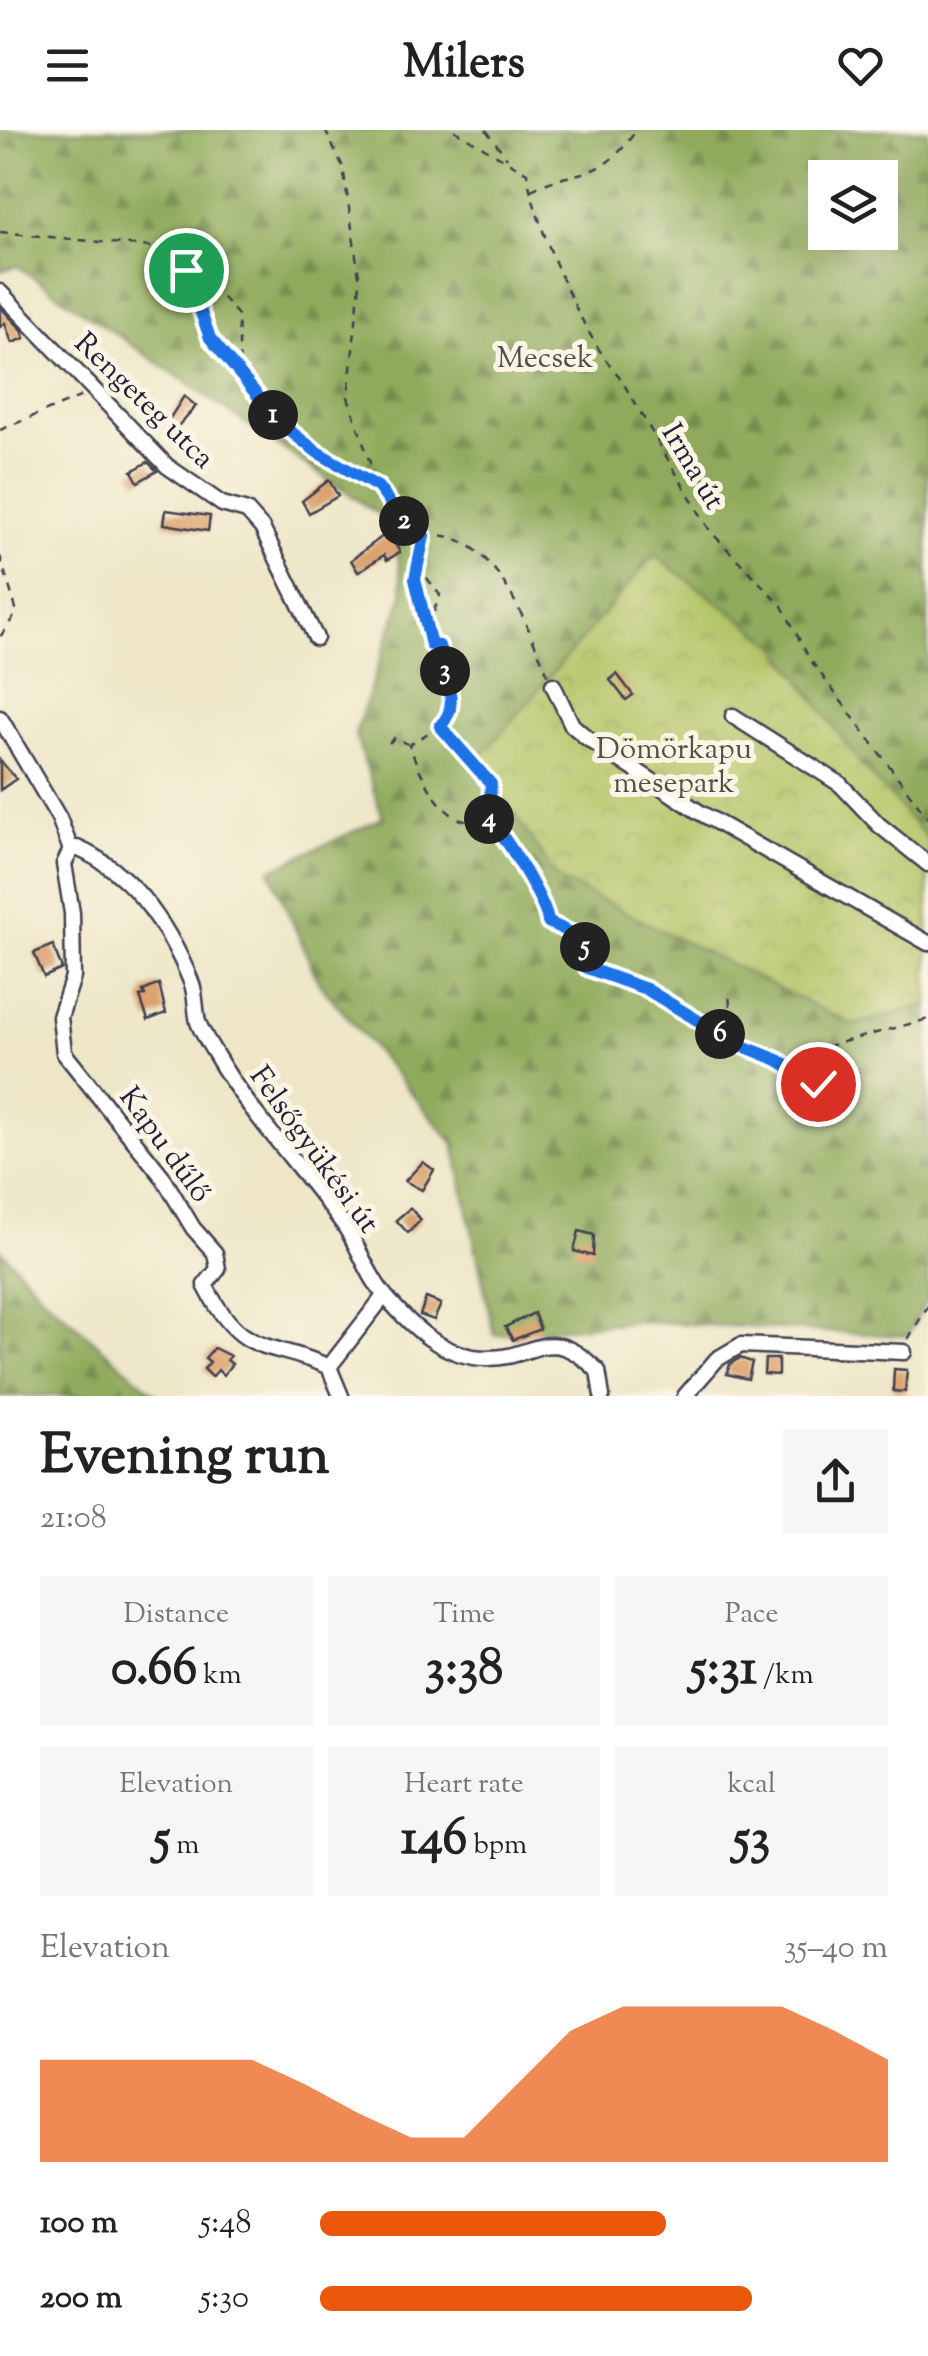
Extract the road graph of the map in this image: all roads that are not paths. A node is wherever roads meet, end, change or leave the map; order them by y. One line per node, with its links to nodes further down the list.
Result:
1 (0, 292): 2 (street, Rengeteg utca)
2 (316, 638)
3 (553, 685): 8 (street)
4 (733, 716): 7 (street)
5 (0, 718): 6 (street)
6 (71, 850): 9 (street, Felsőgyükési út); 11 (street, Kapu dűlő)
7 (928, 864)
8 (928, 943)
9 (384, 1296): 11 (street); 13 (street, Felsőgyükési út)
10 (904, 1352): 14 (street)
11 (329, 1368): 12 (street)
12 (341, 1396)
13 (602, 1396)
14 (685, 1396)

